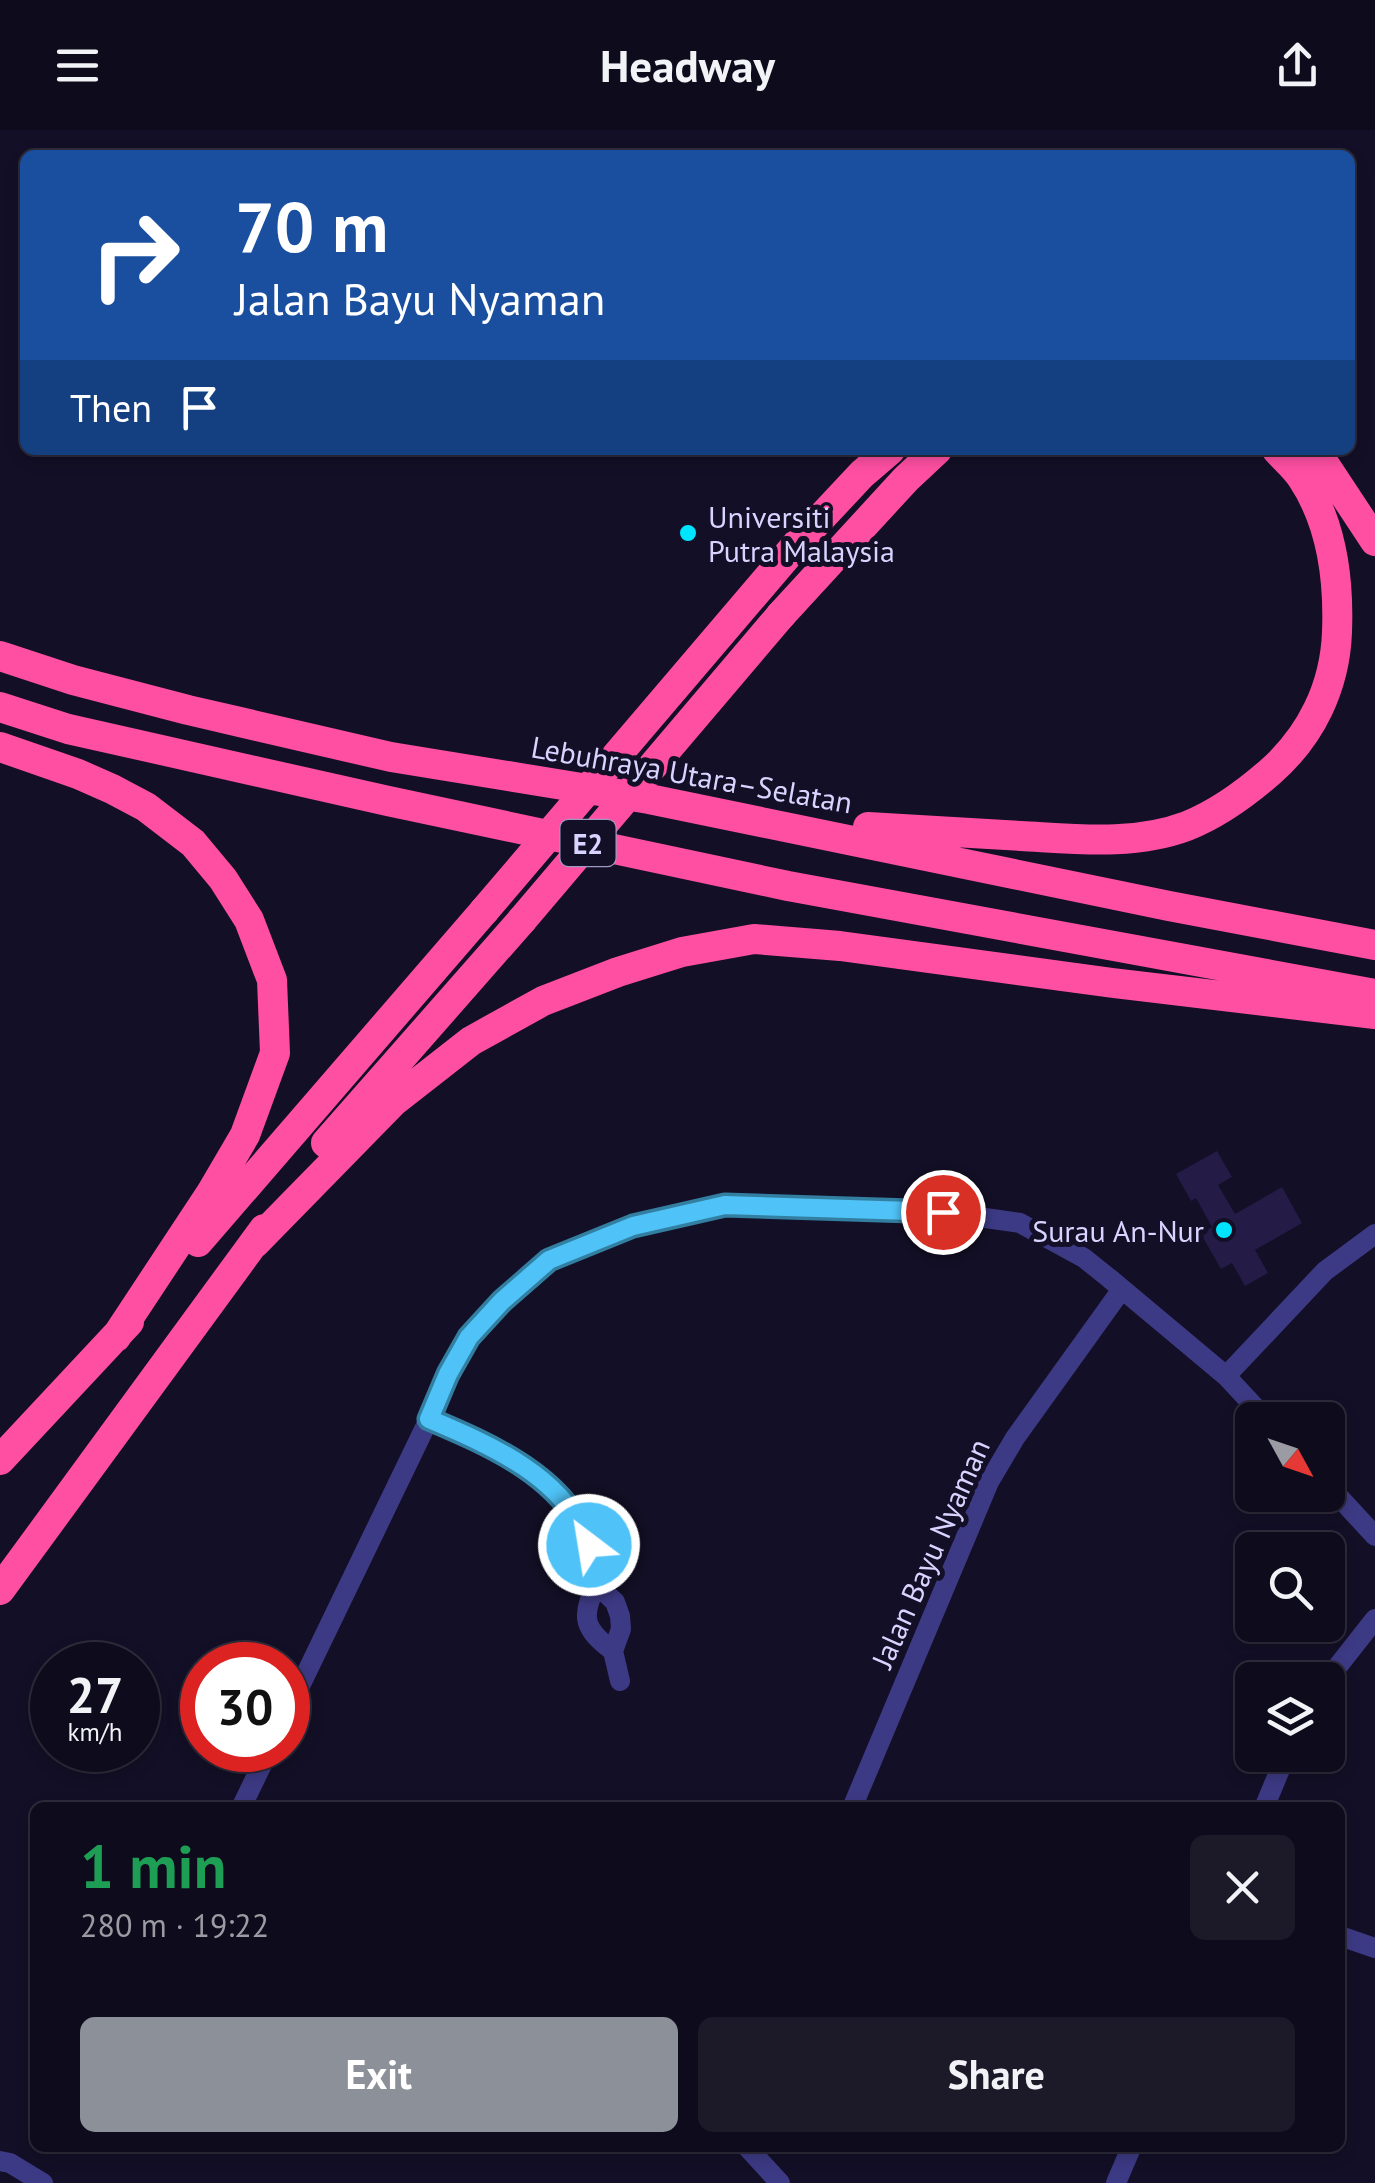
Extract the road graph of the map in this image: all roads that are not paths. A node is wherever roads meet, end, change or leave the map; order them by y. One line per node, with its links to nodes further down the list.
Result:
1 (884, 455): 16 (highway, bridge)
2 (932, 455): 14 (highway, bridge)
3 (1282, 455): 9 (highway)
4 (1318, 455): 5 (highway)
5 (1375, 541)
6 (0, 656): 9 (highway, Lebuhraya Utara–Selatan / E2)
7 (0, 707): 11 (highway, E2)
8 (0, 747): 16 (highway)
9 (806, 830): 10 (highway, Lebuhraya Utara–Selatan / E2)
10 (1375, 945)
11 (1375, 994)
12 (1375, 1014): 14 (highway)
13 (1375, 1234): 17 (street)
14 (255, 1243): 24 (highway)
15 (1122, 1288): 17 (street); 19 (street); 33 (street, Jalan Bayu Nyaman)
16 (116, 1337): 20 (highway)
17 (1226, 1376): 18 (street)
18 (1251, 1402)
19 (429, 1419): 23 (street); 28 (street)
20 (0, 1460)
21 (1345, 1503): 22 (street)
22 (1375, 1536)
23 (597, 1585): 26 (street); 26 (street)
24 (0, 1590)
25 (1375, 1620): 27 (street)
26 (613, 1651): 29 (street)
27 (1342, 1662)
28 (310, 1666)
29 (620, 1681)
30 (258, 1772): 32 (street)
31 (1279, 1772): 34 (street)
32 (244, 1802)
33 (855, 1802)
34 (1266, 1802)
35 (1345, 1938): 36 (street)
36 (1375, 1948)
37 (752, 2152): 41 (street)
38 (1129, 2152): 42 (street)
39 (0, 2160): 40 (street)
40 (43, 2183)
41 (780, 2183)
42 (1116, 2183)

